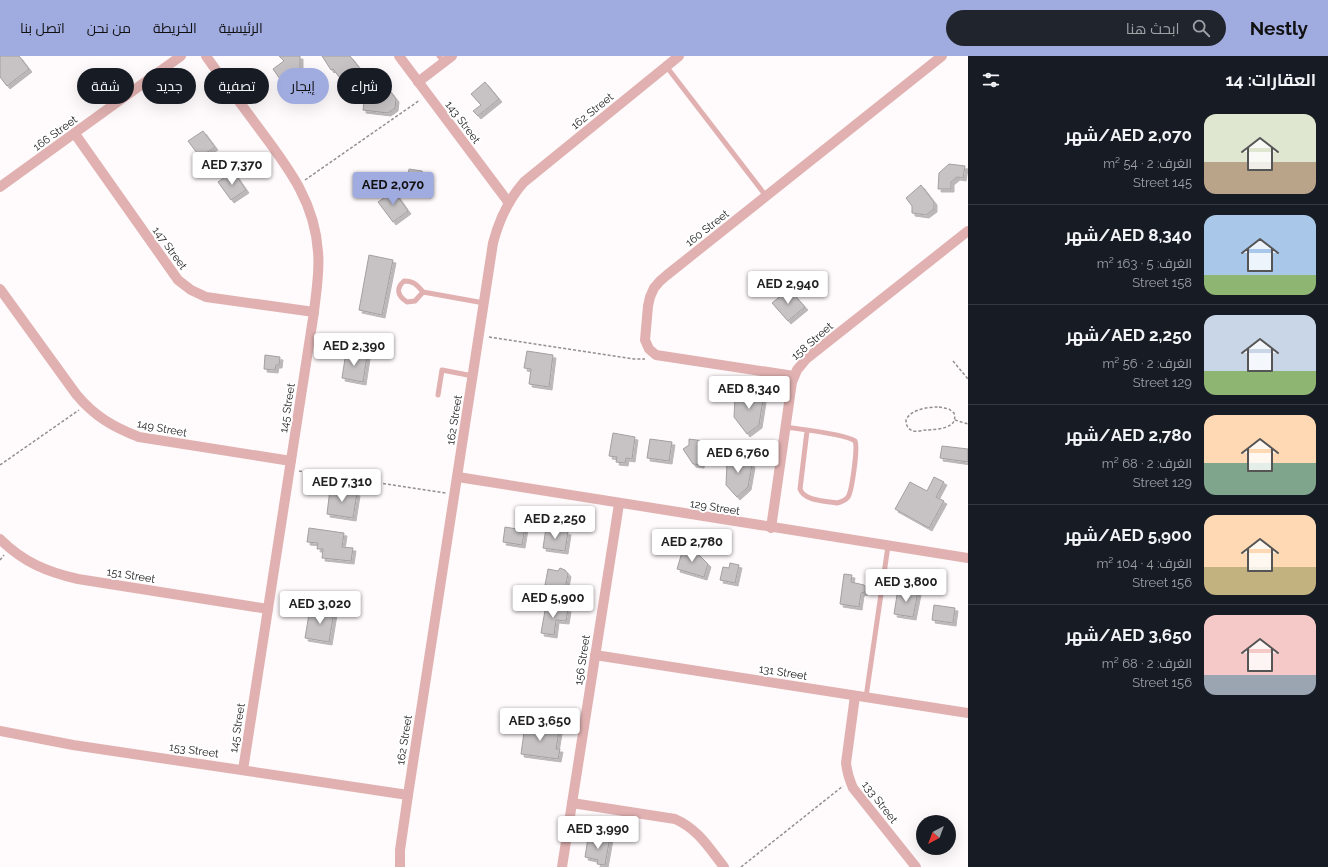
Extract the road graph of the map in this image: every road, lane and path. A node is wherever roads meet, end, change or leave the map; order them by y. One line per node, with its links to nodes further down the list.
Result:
1 (182, 56): 10 (street, 166 Street)
2 (206, 56): 11 (street, 145 Street)
3 (399, 56): 8 (street, 143 Street)
4 (679, 56): 7 (street, 162 Street)
5 (942, 56): 13 (street, 160 Street)
6 (445, 58): 8 (street)
7 (666, 66): 13 (lane); 14 (street, 162 Street)
8 (418, 82): 9 (street, 143 Street)
9 (427, 94): 11 (path); 14 (street, 143 Street)
10 (74, 134): 12 (street, 166 Street); 19 (street, 147 Street)
11 (298, 184): 19 (street, 145 Street)
12 (0, 187)
13 (766, 196): 21 (street, 160 Street)
14 (508, 203): 18 (street, 162 Street)
15 (968, 231): 24 (street, 158 Street)
16 (0, 289): 27 (street, 149 Street)
17 (423, 292): 17 (lane); 18 (lane)
18 (484, 303): 20 (street, 162 Street)
19 (314, 312): 33 (street, 145 Street)
20 (479, 336): 21 (path); 23 (street, 162 Street)
21 (656, 355): 24 (street)
22 (953, 361): 25 (path)
23 (473, 376): 26 (lane); 34 (street, 162 Street)
24 (794, 376): 30 (street, 158 Street)
25 (968, 379)
26 (438, 395)
27 (85, 406): 32 (path); 33 (street, 149 Street)
28 (954, 420): 28 (path); 29 (path)
29 (968, 424)
30 (786, 427): 31 (lane); 37 (street, 158 Street)
31 (808, 430): 31 (lane)
32 (0, 465)
33 (290, 465): 35 (path); 41 (street, 145 Street)
34 (458, 477): 35 (street, 162 Street); 36 (street, 129 Street)
35 (455, 494): 49 (street, 162 Street)
36 (619, 504): 37 (street, 129 Street); 42 (street, 156 Street)
37 (770, 528): 39 (street, 129 Street)
38 (0, 539): 41 (street, 151 Street)
39 (888, 546): 40 (street, 129 Street); 44 (lane)
40 (968, 558)
41 (268, 609): 47 (street, 145 Street)
42 (595, 655): 43 (street, 131 Street); 50 (street, 156 Street)
43 (855, 696): 44 (street, 131 Street); 48 (street, 133 Street)
44 (866, 697): 45 (street, 131 Street)
45 (968, 713)
46 (0, 731): 47 (street, 153 Street)
47 (243, 770): 49 (street, 153 Street)
48 (849, 780): 54 (path); 55 (street, 133 Street)
49 (408, 795): 51 (street, 162 Street)
50 (572, 803): 52 (street, 156 Street); 53 (street)
51 (400, 867)
52 (562, 867)
53 (724, 867)
54 (741, 867)
55 (916, 867)

